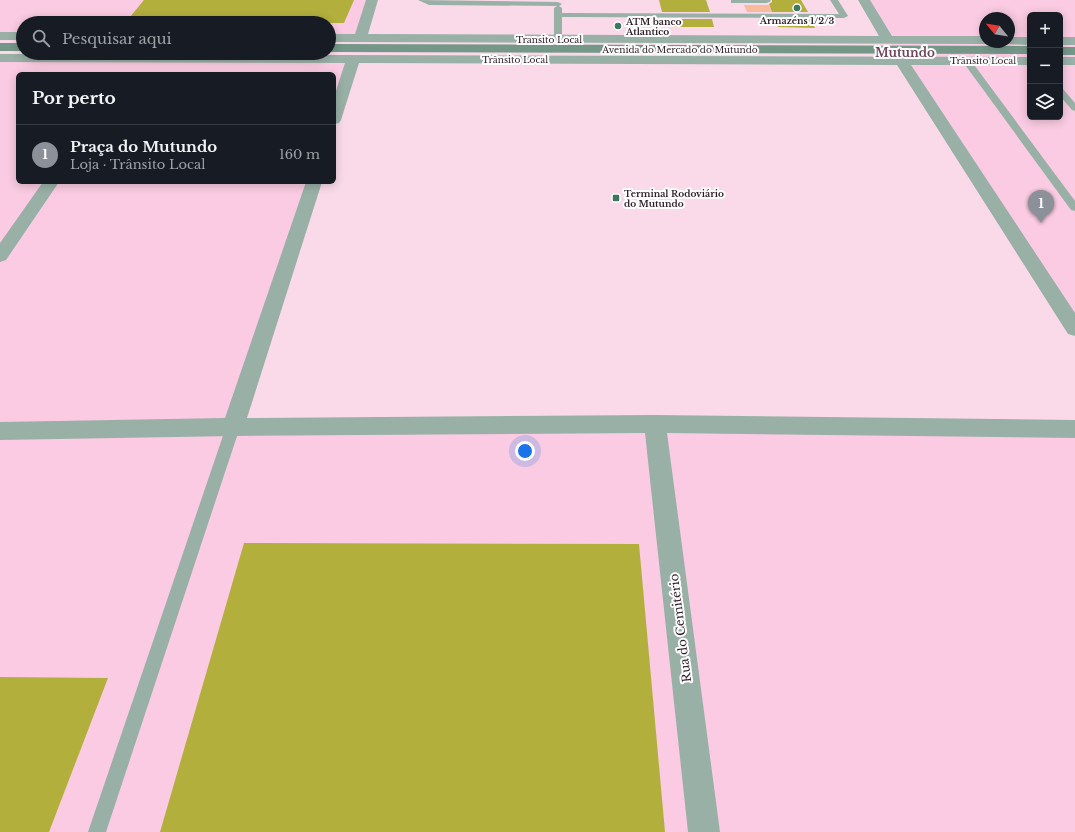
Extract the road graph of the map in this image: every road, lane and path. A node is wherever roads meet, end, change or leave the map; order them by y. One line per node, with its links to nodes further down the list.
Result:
1 (372, 0): 16 (street)
2 (422, 0): 9 (lane)
3 (834, 0): 12 (lane)
4 (864, 0): 18 (street)
5 (734, 1): 6 (lane); 12 (lane)
6 (767, 1)
7 (499, 2): 8 (lane); 9 (lane)
8 (558, 2): 11 (lane)
9 (482, 3): 10 (lane)
10 (480, 14)
11 (558, 16): 12 (lane); 17 (lane)
12 (740, 16)
13 (0, 36): 14 (street)
14 (16, 36)
15 (336, 38): 16 (street, Transito Local)
16 (360, 38): 17 (street, Transito Local)
17 (558, 39): 18 (street, Transito Local)
18 (888, 40): 19 (street, Transito Local)
19 (979, 40)
20 (1015, 40): 21 (street)
21 (1027, 41)
22 (1063, 41): 23 (street)
23 (1075, 41)
24 (0, 47): 25 (main road)
25 (16, 47)
26 (336, 48): 27 (main road, Avenida do Mercado do Mutundo)
27 (1027, 50)
28 (1063, 50): 29 (main road)
29 (1075, 51)
30 (0, 58): 31 (street, Trânsito Local)
31 (16, 58)
32 (336, 59): 33 (street, Trânsito Local)
33 (353, 59): 35 (street, Trânsito Local); 43 (street)
34 (136, 60): 40 (street)
35 (901, 60): 36 (street, Trânsito Local); 48 (street)
36 (966, 60): 37 (street, Trânsito Local); 46 (lane)
37 (1027, 61)
38 (1063, 61): 39 (street)
39 (1075, 61)
40 (127, 72)
41 (1063, 94): 42 (lane)
42 (1075, 108)
43 (336, 114)
44 (50, 184): 47 (street)
45 (313, 184): 50 (street)
46 (1075, 208)
47 (0, 256)
48 (1075, 329)
49 (655, 424): 50 (street); 51 (street); 54 (street, Rua do Cemitério)
50 (233, 427): 52 (street); 53 (lane)
51 (1075, 429)
52 (0, 432)
53 (97, 832)
54 (704, 832)

